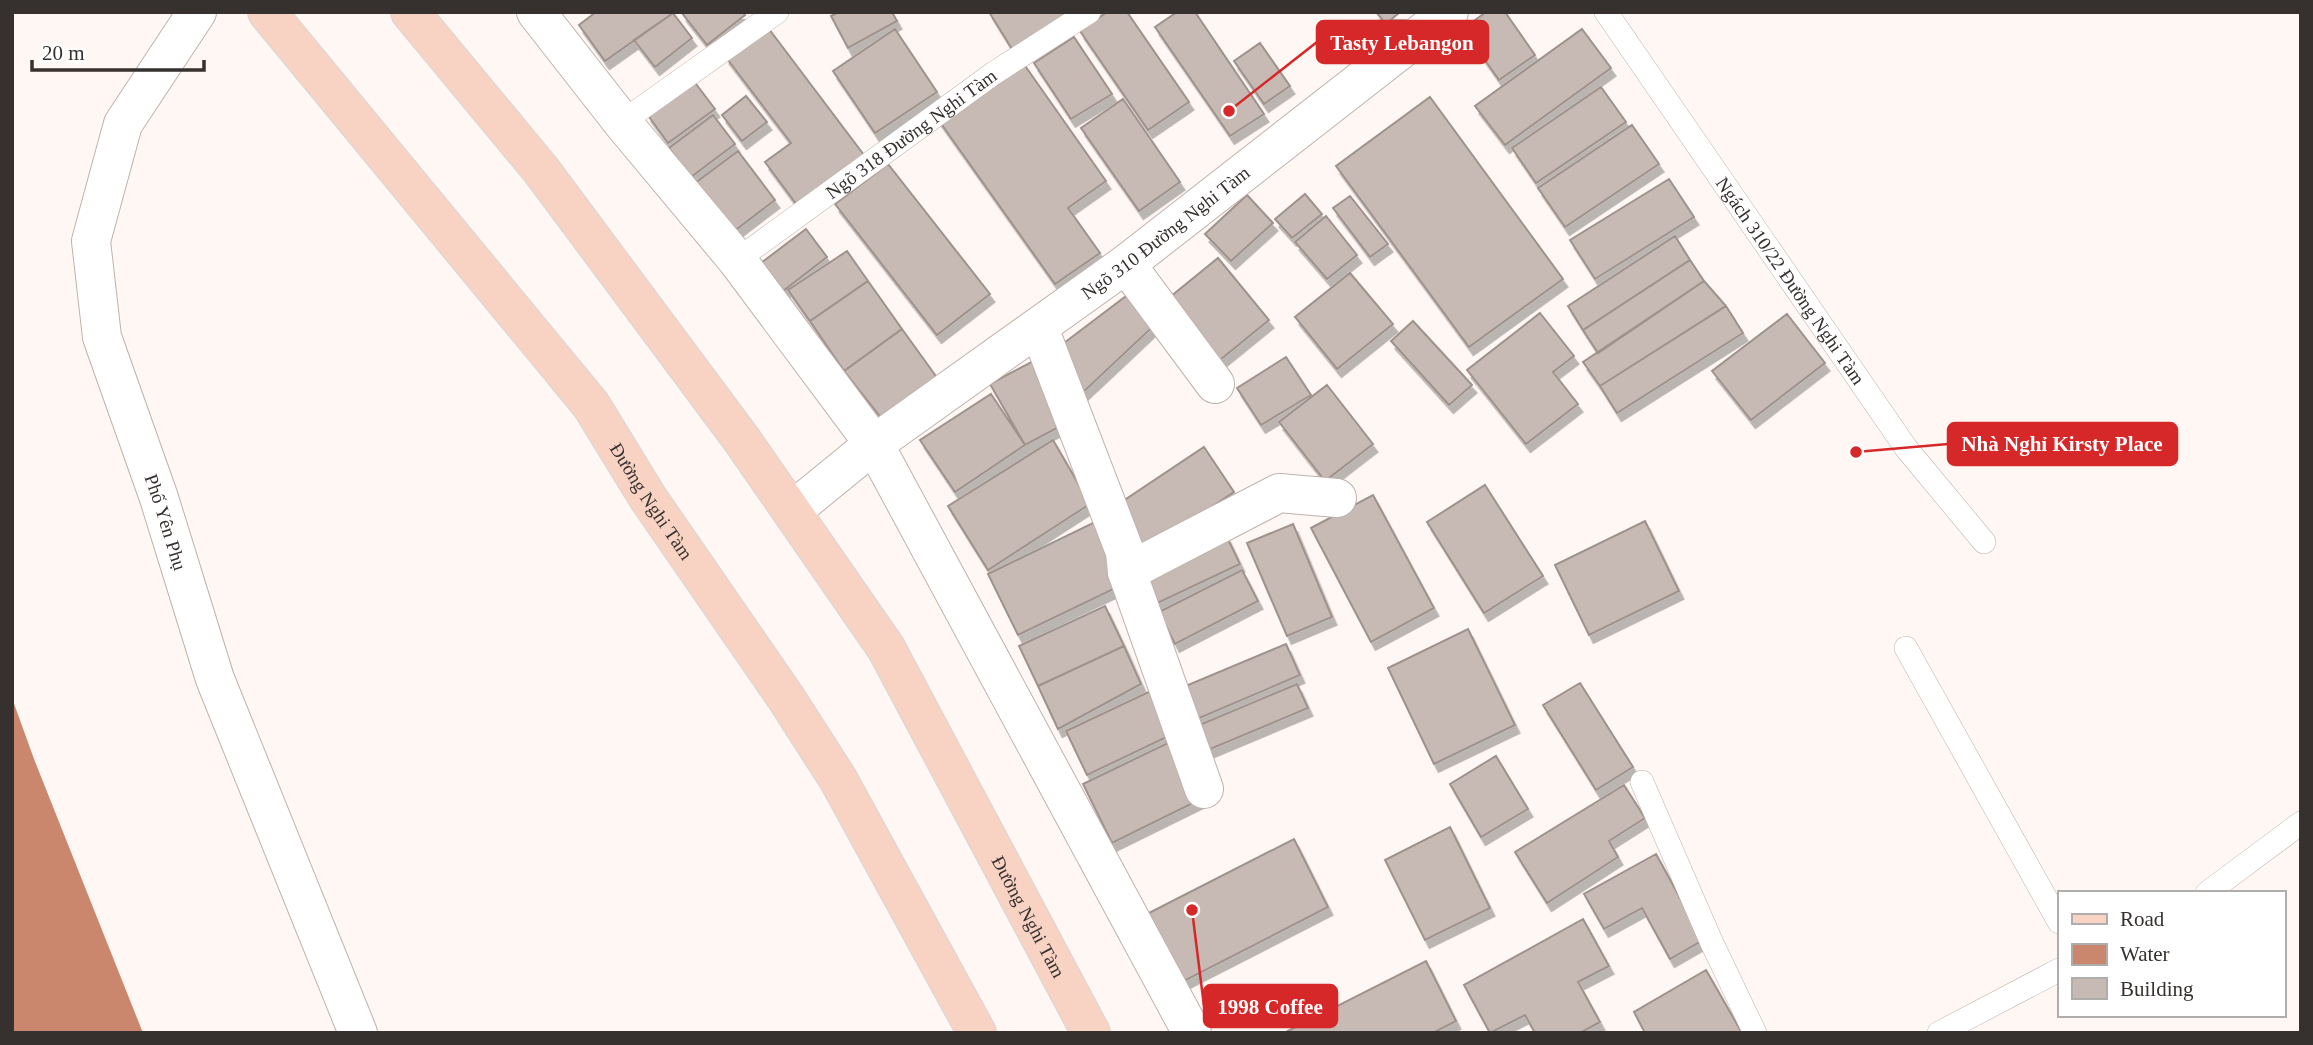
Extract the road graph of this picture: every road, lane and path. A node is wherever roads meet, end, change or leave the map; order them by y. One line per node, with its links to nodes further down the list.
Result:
1 (197, 12): 26 (street, Phố Yên Phụ)
2 (267, 12): 27 (main road, Đường Nghi Tàm)
3 (410, 12): 16 (main road, Đường Nghi Tàm)
4 (536, 12): 9 (street)
5 (777, 12): 9 (lane)
6 (1089, 12): 10 (lane, Ngõ 318 Đường Nghi Tàm)
7 (1449, 12): 11 (street, Ngõ 310 Đường Nghi Tàm)
8 (1606, 12): 17 (lane, Ngách 310/22 Đường Nghi Tàm)
9 (622, 122): 10 (street)
10 (737, 260): 14 (street)
11 (1126, 264): 12 (street, Ngõ 310 Đường Nghi Tàm); 13 (street)
12 (1039, 328): 14 (street, Ngõ 310 Đường Nghi Tàm); 18 (street)
13 (1215, 384)
14 (874, 444): 16 (street, Ngõ 310 Đường Nghi Tàm); 29 (street)
15 (1336, 498): 18 (street)
16 (792, 511): 28 (main road, Đường Nghi Tàm)
17 (1984, 541)
18 (1127, 572): 21 (street)
19 (1906, 648): 24 (lane)
20 (1642, 782): 30 (lane)
21 (1204, 789)
22 (2301, 823): 23 (lane)
23 (2210, 891)
24 (2058, 920)
25 (2058, 971): 31 (lane)
26 (358, 1033)
27 (977, 1033)
28 (1091, 1033)
29 (1192, 1033)
30 (1755, 1033)
31 (1939, 1033)

